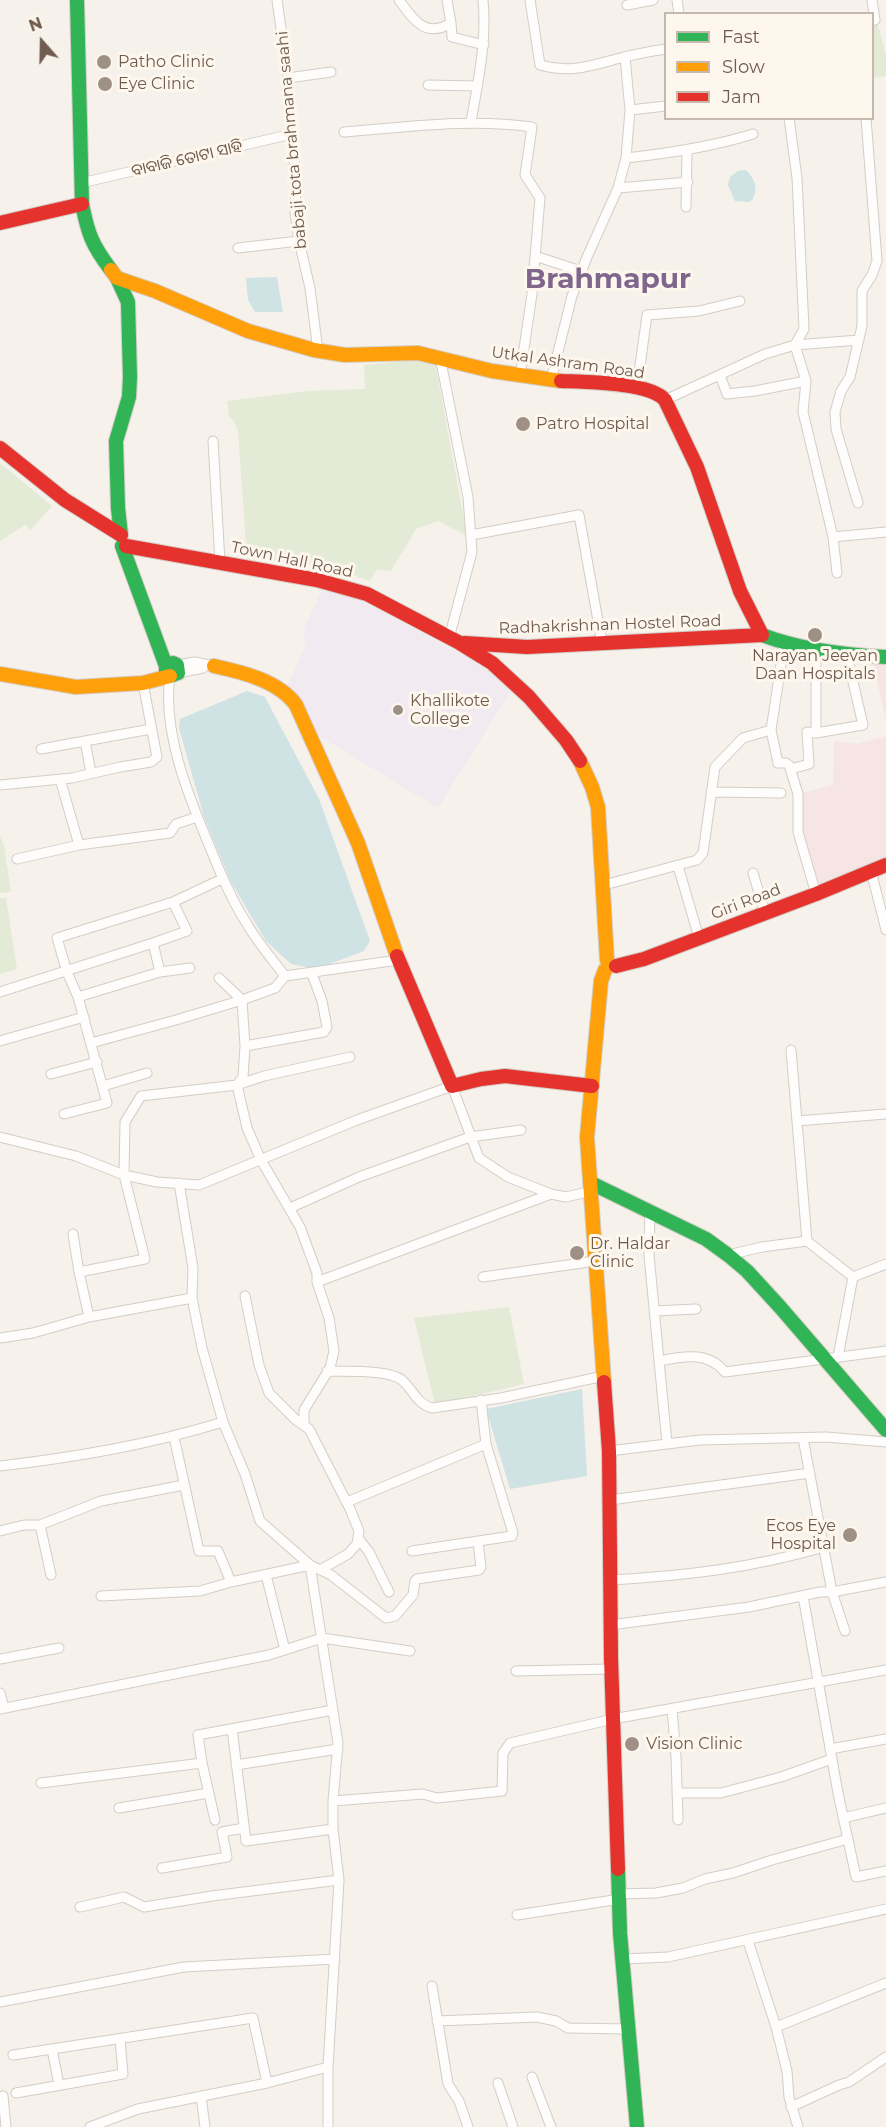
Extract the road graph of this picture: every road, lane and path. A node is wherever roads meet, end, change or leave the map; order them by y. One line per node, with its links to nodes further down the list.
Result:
1 (77, 0): 28 (main road)
2 (277, 0): 14 (street, babaji tota brahmana saahi)
3 (399, 0): 9 (street)
4 (447, 0): 9 (street)
5 (483, 0): 10 (street)
6 (530, 0): 12 (street)
7 (653, 0): 8 (street)
8 (627, 5)
9 (451, 23): 10 (street)
10 (484, 45): 16 (street)
11 (664, 49): 12 (street)
12 (625, 57): 18 (street)
13 (331, 72): 14 (street)
14 (288, 78): 23 (street, babaji tota brahmana saahi)
15 (428, 85): 16 (street)
16 (477, 86): 21 (street)
17 (664, 106): 18 (street)
18 (630, 110): 26 (street)
19 (789, 120): 40 (street)
20 (866, 120): 39 (street)
21 (471, 122): 22 (street); 35 (street)
22 (344, 132)
23 (292, 134): 28 (street, ବାବାଜି ତୋଟା ସାହି); 33 (street, babaji tota brahmana saahi)
24 (753, 134): 25 (street)
25 (687, 151): 26 (street); 27 (street)
26 (626, 158): 29 (street)
27 (688, 182): 29 (street); 31 (street)
28 (81, 183): 30 (main road)
29 (618, 188): 36 (street)
30 (82, 204): 32 (main road); 37 (main road)
31 (686, 207)
32 (0, 223)
33 (299, 241): 34 (street); 41 (street, babaji tota brahmana saahi)
34 (238, 248)
35 (535, 256): 36 (street); 44 (street)
36 (581, 271): 45 (street)
37 (117, 278): 41 (main road, Utkal Ashram Road); 56 (main road)
38 (740, 301): 47 (street)
39 (859, 340): 40 (street); 52 (street)
40 (795, 345): 43 (street); 46 (street)
41 (318, 351): 42 (main road, Utkal Ashram Road)
42 (440, 357): 44 (main road, Utkal Ashram Road); 54 (street)
43 (720, 375): 46 (street); 48 (street)
44 (520, 376): 45 (main road, Utkal Ashram Road)
45 (551, 380): 47 (main road, Utkal Ashram Road)
46 (806, 381): 55 (street)
47 (637, 387): 48 (main road, Utkal Ashram Road)
48 (665, 400): 59 (main road)
49 (213, 441): 57 (street)
50 (0, 448): 56 (main road)
51 (0, 455): 56 (main road)
52 (858, 503)
53 (886, 532): 55 (street)
54 (471, 535): 60 (street); 62 (street)
55 (833, 537): 58 (street)
56 (123, 542): 57 (main road, Town Hall Road); 71 (main road)
57 (220, 562): 60 (main road, Town Hall Road)
58 (837, 573)
59 (762, 635): 61 (main road); 62 (main road, Radhakrishnan Hostel Road)
60 (453, 640): 63 (main road, Radhakrishnan Hostel Road); 68 (main road, Town Hall Road)
61 (781, 641): 64 (main road); 65 (main road); 75 (street)
62 (602, 643): 63 (main road, Radhakrishnan Hostel Road)
63 (497, 646): 68 (main road)
64 (886, 651)
65 (816, 652): 66 (main road); 76 (street)
66 (847, 656): 67 (main road); 76 (street)
67 (886, 657)
68 (492, 663): 93 (main road, Town Hall Road)
69 (0, 666): 71 (main road)
70 (214, 666): 71 (street); 100 (main road)
71 (172, 669): 73 (main road); 85 (street)
72 (0, 674): 73 (main road)
73 (144, 683): 74 (street)
74 (151, 729): 77 (street); 80 (street)
75 (771, 730): 79 (street); 83 (street)
76 (816, 733): 79 (street)
77 (85, 741): 78 (street); 80 (street)
78 (41, 749)
79 (790, 769): 94 (street)
80 (91, 773): 81 (street)
81 (60, 779): 82 (street); 86 (street)
82 (0, 785)
83 (711, 792): 84 (street); 89 (street)
84 (781, 793)
85 (197, 818): 86 (street); 92 (street)
86 (79, 845): 87 (street)
87 (17, 859)
88 (886, 865): 90 (main road, Giri Road)
89 (678, 866): 93 (street); 98 (street)
90 (871, 871): 94 (main road, Giri Road); 97 (street)
91 (753, 873): 96 (street)
92 (222, 879): 95 (street); 106 (street)
93 (604, 885): 101 (main road, Town Hall Road)
94 (816, 894): 96 (main road, Giri Road)
95 (173, 902): 99 (street); 103 (street)
96 (765, 913): 98 (main road, Giri Road)
97 (886, 930)
98 (699, 938): 101 (main road, Giri Road)
99 (153, 943): 103 (street); 104 (street)
100 (398, 960): 105 (street); 122 (main road)
101 (609, 965): 123 (main road, Town Hall Road)
102 (190, 968): 104 (street)
103 (67, 972): 108 (street); 109 (street)
104 (160, 972): 109 (street)
105 (312, 974): 106 (street); 114 (street)
106 (285, 976): 110 (street)
107 (219, 978): 110 (street)
108 (0, 992)
109 (78, 997): 111 (street)
110 (242, 1000): 113 (street); 114 (street)
111 (84, 1017): 112 (street); 113 (street)
112 (0, 1041)
113 (92, 1043): 117 (street)
114 (245, 1046): 120 (street)
115 (791, 1050): 126 (street)
116 (350, 1057): 120 (street)
117 (97, 1062): 119 (street); 121 (street)
118 (147, 1073): 121 (street)
119 (51, 1074)
120 (237, 1085): 130 (street); 131 (street)
121 (103, 1086): 124 (street)
122 (453, 1086): 123 (main road); 129 (street); 130 (street)
123 (592, 1086): 133 (main road, Town Hall Road)
124 (64, 1114)
125 (886, 1114): 126 (street)
126 (797, 1121): 138 (street)
127 (521, 1130): 129 (street)
128 (0, 1137): 131 (street)
129 (470, 1137): 134 (street); 135 (street)
130 (261, 1160): 132 (street); 135 (street)
131 (124, 1175): 132 (street); 142 (street)
132 (180, 1183): 147 (street)
133 (591, 1183): 134 (street); 136 (main road); 139 (main road); 140 (main road, Town Hall Road)
134 (551, 1194): 145 (street)
135 (290, 1208): 145 (street)
136 (650, 1211): 139 (main road); 149 (street)
137 (73, 1234): 142 (street)
138 (807, 1241): 139 (street); 144 (street)
139 (730, 1254): 153 (main road)
140 (596, 1261): 143 (street); 156 (main road, Town Hall Road)
141 (886, 1264): 144 (street)
142 (79, 1272): 150 (street)
143 (483, 1277)
144 (853, 1277): 153 (street)
145 (316, 1282): 155 (street)
146 (245, 1296): 160 (street)
147 (192, 1298): 150 (street); 159 (street)
148 (696, 1309): 149 (street)
149 (655, 1311): 154 (street)
150 (90, 1317): 151 (street)
151 (0, 1338)
152 (886, 1351): 153 (street)
153 (830, 1358): 154 (street); 158 (main road); 161 (main road)
154 (659, 1361): 165 (street)
155 (327, 1371): 157 (street); 160 (street)
156 (604, 1376): 157 (street); 167 (main road, Town Hall Road)
157 (481, 1400): 166 (street)
158 (886, 1421)
159 (223, 1422): 162 (street); 179 (street)
160 (304, 1425): 172 (street)
161 (886, 1430)
162 (174, 1437): 168 (street); 170 (street)
163 (803, 1438): 164 (street); 165 (street); 169 (street)
164 (886, 1442)
165 (667, 1443): 167 (street)
166 (486, 1444): 172 (street); 176 (street)
167 (609, 1451): 171 (main road, Town Hall Road)
168 (0, 1466)
169 (810, 1473): 171 (street); 177 (street)
170 (184, 1485): 173 (street); 184 (street)
171 (610, 1500): 183 (main road, Town Hall Road)
172 (347, 1503): 175 (street)
173 (39, 1525): 174 (street); 181 (street)
174 (0, 1531)
175 (358, 1538): 180 (street); 186 (street)
176 (478, 1542): 178 (street); 180 (street)
177 (824, 1547): 183 (street); 187 (street)
178 (412, 1551)
179 (309, 1565): 180 (street); 182 (street); 192 (street)
180 (320, 1570)
181 (51, 1575)
182 (266, 1575): 184 (street); 194 (street)
183 (610, 1580): 190 (main road, Town Hall Road)
184 (231, 1582): 188 (street)
185 (886, 1582): 187 (street)
186 (389, 1592)
187 (832, 1592): 189 (street); 191 (street)
188 (101, 1596)
189 (803, 1596): 190 (street); 200 (street)
190 (610, 1625): 197 (main road, Town Hall Road)
191 (845, 1631)
192 (321, 1638): 194 (street); 195 (street); 204 (street)
193 (59, 1648): 196 (street)
194 (285, 1650): 203 (street)
195 (410, 1651)
196 (0, 1659)
197 (611, 1669): 199 (street); 205 (main road, Town Hall Road)
198 (886, 1670): 200 (street)
199 (516, 1671)
200 (819, 1683): 202 (street); 209 (street)
201 (0, 1693): 203 (street)
202 (672, 1708): 205 (street); 214 (street)
203 (2, 1709)
204 (333, 1710): 206 (street); 208 (street)
205 (613, 1719): 215 (street); 227 (main road, Town Hall Road)
206 (232, 1729): 210 (street); 211 (street)
207 (886, 1739): 209 (street)
208 (338, 1749): 211 (street); 215 (street)
209 (831, 1754): 214 (street); 218 (street)
210 (202, 1763): 212 (street); 213 (street)
211 (236, 1765): 221 (street)
212 (41, 1783)
213 (209, 1793): 216 (street); 219 (street)
214 (676, 1793): 220 (street)
215 (333, 1801): 222 (street)
216 (119, 1808)
217 (886, 1808): 218 (street)
218 (843, 1818): 223 (street)
219 (215, 1820)
220 (678, 1820)
221 (244, 1828): 222 (street); 224 (street)
222 (333, 1829): 226 (street)
223 (848, 1839): 225 (street); 227 (street)
224 (162, 1868)
225 (886, 1871)
226 (339, 1880): 228 (street); 232 (street)
227 (619, 1897): 230 (street); 233 (main road, Town Hall Road)
228 (80, 1907)
229 (886, 1909): 231 (street)
230 (518, 1915)
231 (748, 1941): 233 (street); 238 (street)
232 (335, 1959): 236 (street); 244 (street)
233 (623, 1959): 239 (main road, Town Hall Road)
234 (886, 1983): 238 (street)
235 (432, 1986): 237 (street)
236 (0, 2002)
237 (436, 2021): 239 (street); 257 (street)
238 (776, 2027): 252 (street)
239 (629, 2029): 260 (main road, Town Hall Road)
240 (120, 2039): 241 (street); 246 (street); 248 (street)
241 (52, 2049): 242 (street); 248 (street)
242 (13, 2055)
243 (886, 2057): 252 (street)
244 (328, 2067): 246 (street); 256 (street)
245 (532, 2077): 259 (street)
246 (267, 2083): 251 (street)
247 (498, 2083): 258 (street)
248 (59, 2085): 249 (street)
249 (16, 2093)
250 (3, 2096): 253 (street)
251 (201, 2096): 254 (street); 255 (street)
252 (791, 2107): 261 (street)
253 (6, 2127)
254 (90, 2127)
255 (205, 2127)
256 (328, 2127)
257 (468, 2127)
258 (513, 2127)
259 (551, 2127)
260 (637, 2127)
261 (798, 2127)

